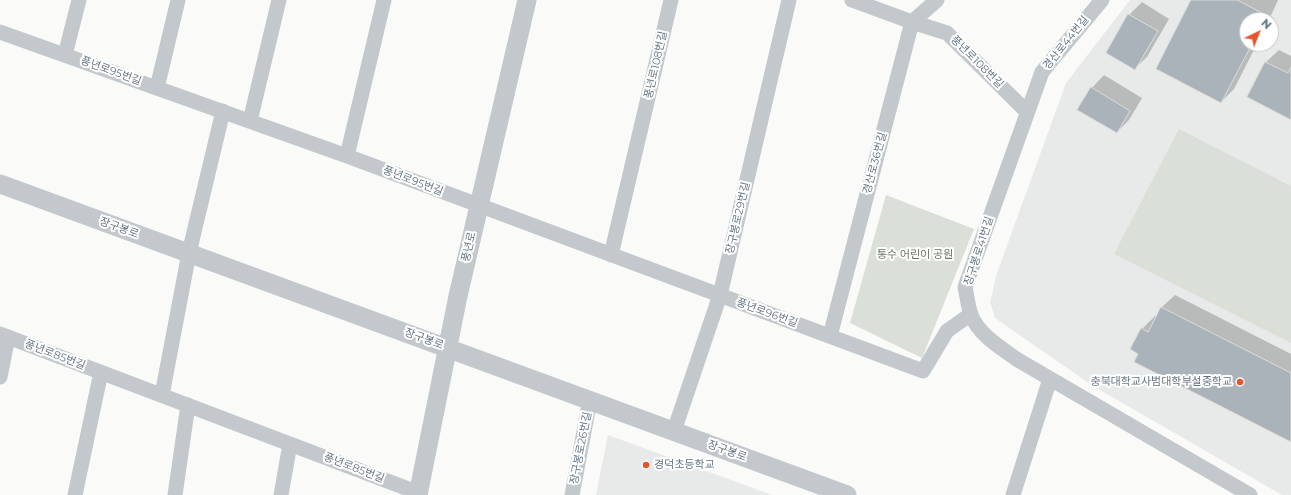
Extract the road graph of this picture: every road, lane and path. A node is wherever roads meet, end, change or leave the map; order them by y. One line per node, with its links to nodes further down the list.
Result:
1 (79, 0): 13 (street)
2 (178, 0): 14 (street)
3 (279, 0): 17 (street)
4 (384, 0): 18 (street)
5 (527, 0): 20 (street, 풍년로)
6 (671, 0): 22 (street, 풍년로108번길)
7 (789, 0): 23 (street, 장구봉로29번길)
8 (852, 0): 11 (street, 풍년로108번길)
9 (937, 0): 11 (street)
10 (1102, 0): 16 (street, 경산로44번길)
11 (912, 22): 16 (street, 풍년로108번길); 26 (street, 경산로36번길)
12 (0, 32): 13 (street, 풍년로95번길)
13 (65, 55): 14 (street, 풍년로95번길)
14 (157, 88): 15 (street, 풍년로95번길)
15 (223, 111): 17 (street, 풍년로95번길); 21 (street)
16 (1027, 112): 24 (street, 장구봉로41번길)
17 (250, 121): 18 (street, 풍년로95번길)
18 (347, 156): 20 (street, 풍년로95번길)
19 (0, 184): 21 (street, 장구봉로)
20 (479, 206): 22 (street, 풍년로96번길); 27 (street, 풍년로)
21 (189, 253): 27 (street, 장구봉로); 31 (street)
22 (611, 254): 23 (street, 풍년로96번길)
23 (720, 295): 26 (street, 풍년로96번길); 34 (street, 장구봉로29번길)
24 (971, 314): 26 (street, 풍년로96번길); 30 (street, 장구봉로41번길)
25 (4, 335): 28 (street, 풍년로85번길); 29 (street, 풍년로85번길)
26 (830, 336)
27 (448, 348): 32 (street, 장구봉로); 37 (street, 풍년로)
28 (101, 372): 31 (street, 풍년로85번길); 38 (street)
29 (0, 377)
30 (1050, 379): 42 (street); 43 (street, 장구봉로41번길)
31 (162, 395): 33 (street, 풍년로85번길)
32 (590, 400): 34 (street, 장구봉로); 40 (street, 장구봉로26번길)
33 (188, 405): 35 (street, 풍년로85번길); 36 (street)
34 (674, 431): 41 (street, 장구봉로)
35 (290, 444): 37 (street, 풍년로85번길); 39 (street)
36 (175, 494)
37 (418, 494)
38 (75, 495)
39 (281, 495)
40 (572, 495)
41 (846, 495)
42 (1013, 495)
43 (1250, 495)

